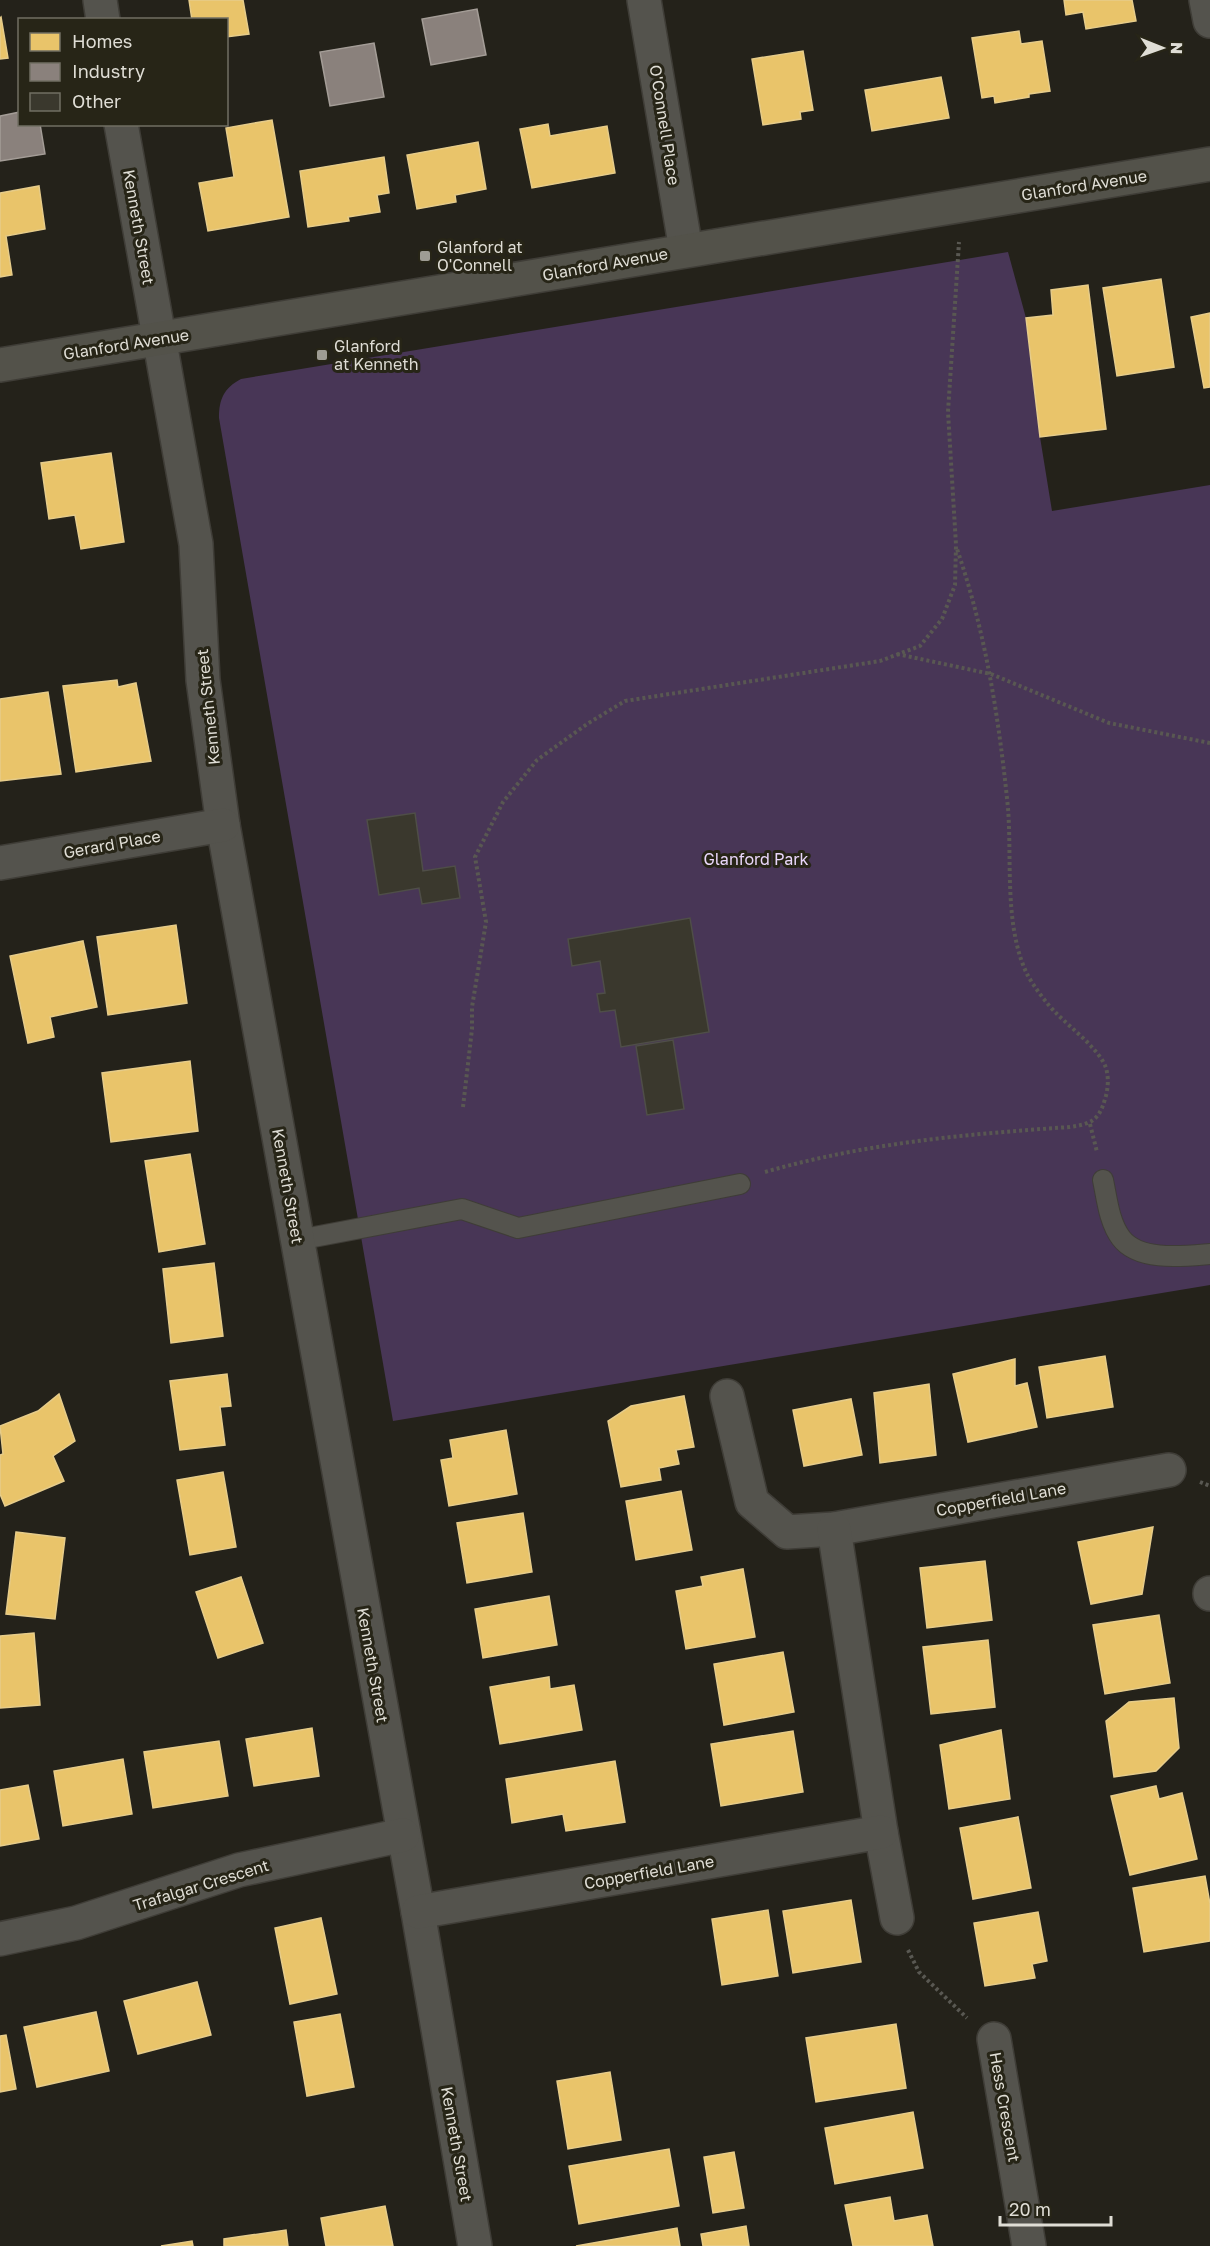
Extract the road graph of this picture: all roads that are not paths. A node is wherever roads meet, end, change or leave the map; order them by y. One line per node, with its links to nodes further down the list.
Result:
1 (100, 0): 4 (street)
2 (644, 0): 8 (street, O'Connell Place)
3 (1206, 0): 5 (street)
4 (103, 18)
5 (1210, 21)
6 (121, 126): 9 (street, Kenneth Street)
7 (1210, 164): 8 (main road, Glanford Avenue)
8 (686, 250): 9 (main road, Glanford Avenue)
9 (159, 339): 10 (main road, Glanford Avenue); 11 (street, Kenneth Street)
10 (0, 365)
11 (223, 825): 12 (street, Gerard Place); 15 (street, Kenneth Street)
12 (0, 863)
13 (1103, 1180): 16 (lane)
14 (740, 1184): 15 (lane)
15 (298, 1240): 21 (street, Kenneth Street)
16 (1210, 1254)
17 (727, 1396): 19 (street, Copperfield Lane)
18 (1169, 1470): 19 (street, Copperfield Lane)
19 (834, 1529): 20 (street)
20 (881, 1832): 22 (street, Copperfield Lane); 23 (street)
21 (403, 1835): 22 (street, Kenneth Street); 24 (street, Trafalgar Crescent)
22 (418, 1912): 26 (street, Kenneth Street)
23 (897, 1918)
24 (0, 1939)
25 (994, 2039): 27 (street, Hess Crescent)
26 (475, 2246)
27 (1029, 2246)

